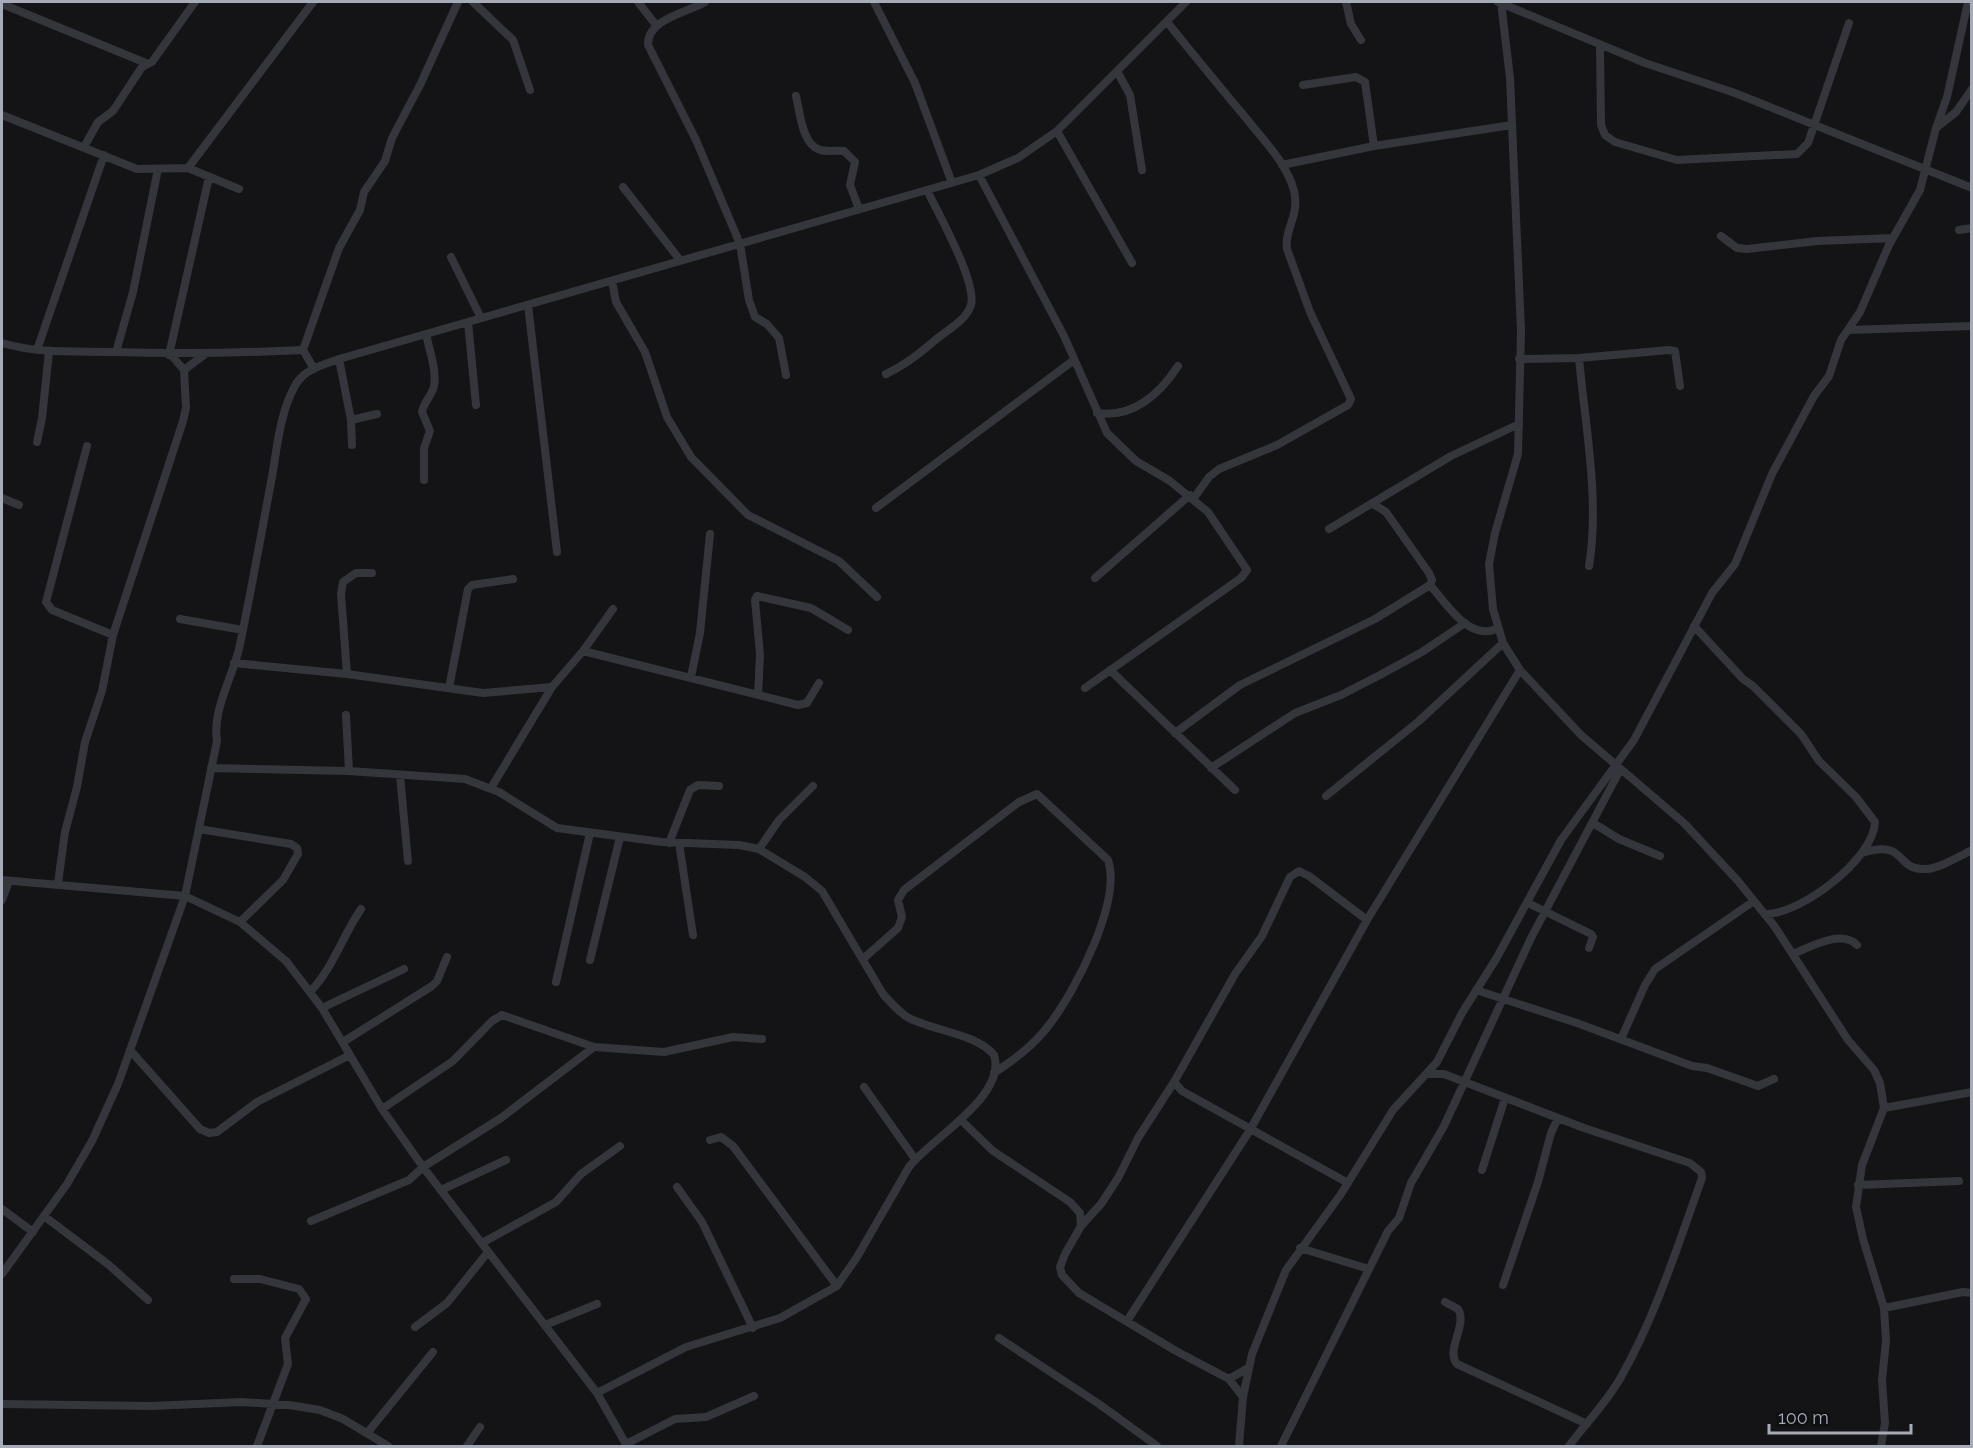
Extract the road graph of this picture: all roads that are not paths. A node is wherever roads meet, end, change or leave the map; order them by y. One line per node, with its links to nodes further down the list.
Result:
1 (195, 2): 18 (street)
2 (314, 2): 33 (street)
3 (458, 2): 62 (street)
4 (473, 2): 22 (street)
5 (638, 2): 15 (street)
6 (705, 2): 15 (street)
7 (874, 2): 39 (street)
8 (1186, 2): 13 (street)
9 (1346, 2): 16 (street)
10 (1500, 2): 17 (street); 25 (street)
11 (1968, 2): 27 (street)
12 (2, 4): 18 (street)
13 (1167, 22): 19 (street); 32 (street)
14 (1849, 23): 26 (street)
15 (656, 25): 49 (street)
16 (1361, 40)
17 (1600, 45): 26 (street); 26 (street)
18 (146, 63): 30 (street)
19 (1117, 71): 28 (street); 36 (street)
20 (1303, 85): 29 (street)
21 (1971, 89): 27 (street)
22 (530, 90)
23 (796, 96): 44 (street)
24 (2, 116): 30 (street)
25 (1512, 125): 29 (street); 69 (street)
26 (1814, 126): 34 (street)
27 (1936, 128): 34 (street)
28 (1057, 131): 37 (street); 52 (street)
29 (1374, 146): 32 (street)
30 (84, 147): 31 (street)
31 (104, 155): 35 (street); 61 (street)
32 (1282, 165): 86 (street)
33 (188, 168): 35 (street); 38 (street)
34 (1925, 168): 41 (street); 48 (street)
35 (158, 169): 64 (street)
36 (1142, 170)
37 (979, 175): 39 (street); 70 (street)
38 (209, 177): 42 (street); 66 (street)
39 (952, 183): 43 (street)
40 (623, 187): 51 (street)
41 (1971, 188)
42 (239, 189)
43 (927, 190): 44 (street); 74 (street)
44 (859, 209): 49 (street)
45 (1971, 228): 46 (street)
46 (1959, 230)
47 (1721, 236): 48 (street)
48 (1893, 237): 58 (street)
49 (740, 243): 51 (street); 75 (street)
50 (451, 257): 55 (street)
51 (680, 260): 53 (street)
52 (1132, 262)
53 (612, 281): 54 (street); 101 (street)
54 (528, 305): 55 (street); 95 (street)
55 (481, 318): 56 (street)
56 (468, 322): 59 (street); 77 (street)
57 (1971, 326): 58 (street)
58 (1848, 330): 105 (street)
59 (426, 334): 68 (street); 85 (street)
60 (2, 343): 61 (street)
61 (37, 350): 63 (street)
62 (303, 350): 65 (street); 72 (street)
63 (49, 352): 64 (street); 82 (street)
64 (116, 352): 66 (street)
65 (204, 354): 66 (street); 73 (street)
66 (170, 355): 73 (street)
67 (1579, 358): 69 (street); 76 (street); 96 (street)
68 (339, 359): 72 (street); 80 (street)
69 (1519, 359): 81 (street)
70 (1074, 360): 78 (street); 91 (street)
71 (1178, 366): 78 (street)
72 (314, 369): 107 (street)
73 (184, 370): 109 (street)
74 (886, 374)
75 (786, 375)
76 (1680, 386)
77 (476, 405)
78 (1097, 413): 86 (street)
79 (377, 414): 80 (street)
80 (351, 420): 83 (street)
81 (1519, 424): 87 (street); 106 (street)
82 (37, 442)
83 (352, 445)
84 (87, 446): 109 (street)
85 (424, 480)
86 (1192, 497): 98 (street); 115 (street)
87 (1385, 497): 89 (street); 92 (street)
88 (2, 498): 90 (street)
89 (1373, 504): 92 (street); 93 (street)
90 (19, 505)
91 (876, 508)
92 (1386, 512): 100 (street)
93 (1329, 529)
94 (710, 534): 118 (street)
95 (557, 552)
96 (1589, 566)
97 (372, 573): 117 (street)
98 (1095, 578)
99 (513, 579): 121 (street)
100 (1430, 585): 104 (street); 125 (street)
101 (878, 597)
102 (613, 609): 113 (street)
103 (180, 619): 107 (street)
104 (1464, 623): 106 (street); 128 (street)
105 (1694, 626): 110 (street); 111 (street)
106 (1498, 628): 112 (street)
107 (243, 630): 114 (street)
108 (848, 630): 123 (street)
109 (113, 635): 148 (street)
110 (1703, 637): 111 (street); 144 (street)
111 (1686, 640): 126 (street)
112 (1503, 643): 116 (street); 135 (street)
113 (583, 651): 118 (street); 120 (street)
114 (234, 663): 117 (street); 127 (street)
115 (1110, 670): 122 (street); 125 (street)
116 (1520, 670): 126 (street); 157 (street)
117 (347, 674): 121 (street)
118 (691, 677): 123 (street)
119 (819, 683): 123 (street)
120 (552, 687): 121 (street); 133 (street)
121 (449, 688)
122 (1085, 688)
123 (758, 695)
124 (346, 715): 129 (street)
125 (1175, 733): 128 (street)
126 (1617, 767): 136 (street); 151 (street); 152 (street)
127 (212, 768): 129 (street); 137 (street)
128 (1211, 768): 134 (street)
129 (349, 771): 130 (street)
130 (400, 776): 133 (street); 146 (street)
131 (719, 786): 140 (street)
132 (813, 786): 142 (street)
133 (491, 788): 138 (street)
134 (1235, 790)
135 (1326, 796)
136 (1593, 823): 145 (street); 154 (street)
137 (199, 829): 149 (street); 158 (street)
138 (590, 833): 139 (street); 168 (street)
139 (620, 837): 140 (street); 166 (street)
140 (669, 843): 141 (street)
141 (679, 843): 142 (street); 160 (street)
142 (759, 849): 165 (street)
143 (1971, 850): 144 (street)
144 (1862, 853): 156 (street)
145 (1660, 856)
146 (408, 861)
147 (5, 881): 148 (street); 150 (street)
148 (58, 883): 149 (street)
149 (185, 896): 158 (street); 177 (street)
150 (2, 900)
151 (1754, 901): 155 (street); 174 (street)
152 (1528, 903): 154 (street); 169 (street)
153 (361, 909): 170 (street)
154 (1544, 911): 162 (street); 171 (street)
155 (1765, 914): 156 (street); 159 (street)
156 (1779, 914): 159 (street)
157 (1367, 920): 185 (street); 195 (street)
158 (240, 922): 170 (street)
159 (1775, 927): 163 (street)
160 (693, 935)
161 (1857, 945): 163 (street)
162 (1589, 948)
163 (1793, 954): 191 (street)
164 (447, 957): 175 (street)
165 (864, 958): 180 (street); 180 (street)
166 (590, 960)
167 (404, 969): 172 (street)
168 (556, 982)
169 (1476, 990): 171 (street); 179 (street)
170 (310, 992): 172 (street)
171 (1503, 1000): 174 (street); 184 (street)
172 (322, 1008): 175 (street)
173 (762, 1039): 176 (street)
174 (1621, 1039): 183 (street)
175 (343, 1042): 178 (street)
176 (594, 1047): 192 (street); 200 (street)
177 (130, 1050): 178 (street); 210 (street)
178 (350, 1055): 192 (street)
179 (1437, 1062): 181 (street); 182 (street)
180 (994, 1073): 194 (street)
181 (1426, 1074): 182 (street); 203 (street)
182 (1444, 1074): 184 (street)
183 (1774, 1079)
184 (1463, 1081): 190 (street); 217 (street)
185 (1174, 1082): 187 (street); 189 (street)
186 (864, 1087): 198 (street)
187 (1182, 1091): 189 (street); 195 (street)
188 (1971, 1092): 191 (street)
189 (1166, 1093): 208 (street)
190 (1505, 1098): 193 (street); 201 (street)
191 (1884, 1108): 204 (street)
192 (382, 1109): 200 (street)
193 (1558, 1118): 220 (street); 240 (street)
194 (962, 1120): 198 (street); 209 (street)
195 (1250, 1130): 203 (street); 227 (street)
196 (710, 1140): 221 (street)
197 (620, 1146): 214 (street)
198 (915, 1158): 221 (street)
199 (506, 1160): 206 (street)
200 (423, 1167): 206 (street); 211 (street)
201 (1482, 1170)
202 (1959, 1181): 204 (street)
203 (1348, 1183): 215 (street)
204 (1858, 1185): 226 (street)
205 (677, 1186): 230 (street)
206 (441, 1190): 214 (street)
207 (2, 1209): 213 (street)
208 (1095, 1210): 209 (street); 212 (street)
209 (1080, 1213): 212 (street)
210 (44, 1216): 213 (street); 223 (street)
211 (311, 1221)
212 (1082, 1226): 227 (street)
213 (33, 1232): 218 (street)
214 (482, 1243): 216 (street)
215 (1300, 1248): 217 (street); 233 (street)
216 (488, 1252): 228 (street); 229 (street)
217 (1369, 1269): 249 (street)
218 (2, 1274)
219 (234, 1279): 239 (street)
220 (1503, 1285)
221 (837, 1286): 230 (street)
222 (1971, 1292): 226 (street)
223 (148, 1300)
224 (1444, 1302): 240 (street)
225 (597, 1304): 228 (street)
226 (1884, 1308): 251 (street)
227 (1127, 1321): 234 (street)
228 (545, 1325): 235 (street)
229 (415, 1327)
230 (753, 1328): 235 (street)
231 (999, 1338): 247 (street)
232 (433, 1352): 242 (street)
233 (1248, 1368): 234 (street); 237 (street)
234 (1229, 1379): 237 (street)
235 (597, 1393): 243 (street)
236 (754, 1396): 243 (street)
237 (1243, 1397): 248 (street)
238 (2, 1404): 239 (street)
239 (272, 1405): 242 (street); 244 (street)
240 (1587, 1424): 250 (street)
241 (480, 1427): 246 (street)
242 (368, 1432): 245 (street)
243 (626, 1445)
244 (257, 1446)
245 (388, 1446)
246 (467, 1446)
247 (1157, 1446)
248 (1241, 1446)
249 (1281, 1446)
250 (1569, 1446)
251 (1881, 1446)

